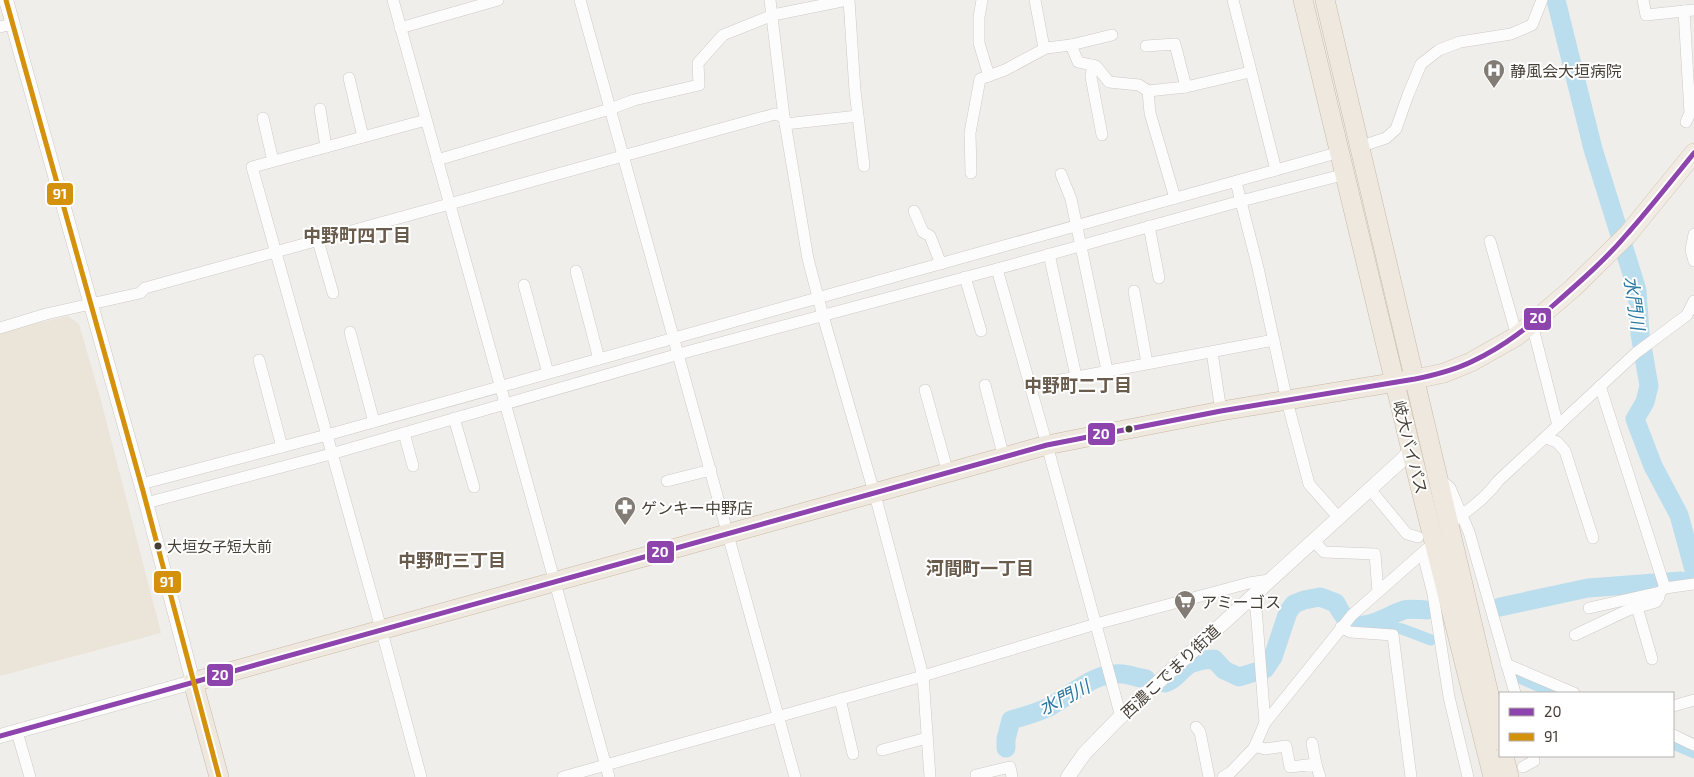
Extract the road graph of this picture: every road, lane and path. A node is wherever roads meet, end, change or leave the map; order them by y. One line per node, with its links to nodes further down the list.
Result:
1 (6, 0): 18 (street)
2 (393, 0): 19 (street)
3 (452, 0): 16 (street)
4 (498, 0): 16 (street)
5 (580, 0): 31 (street)
6 (770, 0): 17 (street)
7 (848, 0): 17 (street); 32 (street)
8 (982, 0): 26 (street)
9 (1035, 0): 23 (street)
10 (1233, 0): 25 (street)
11 (1303, 0): 45 (highway, 岐大バイパス)
12 (1325, 0): 40 (highway, 岐大バイパス)
13 (1542, 0): 40 (street)
14 (1643, 0): 15 (street)
15 (1689, 11): 36 (street)
16 (455, 12): 19 (street)
17 (772, 15): 31 (street); 35 (street)
18 (6, 26): 71 (street)
19 (400, 28): 34 (street)
20 (1112, 35): 21 (street)
21 (1071, 44): 23 (street); 24 (street)
22 (1146, 46): 28 (street)
23 (1044, 48): 26 (street)
24 (1093, 65): 29 (street); 37 (street)
25 (1250, 72): 28 (street); 47 (street)
26 (989, 76): 48 (street)
27 (349, 78): 38 (street)
28 (1186, 87): 29 (street)
29 (1148, 91): 51 (street)
30 (320, 109): 39 (street)
31 (610, 109): 42 (street); 43 (street)
32 (858, 116): 35 (street); 46 (street)
33 (263, 118): 44 (street)
34 (426, 120): 38 (street); 43 (street)
35 (784, 120): 42 (street); 72 (street)
36 (1686, 122)
37 (1102, 135)
38 (363, 137): 39 (street)
39 (326, 147): 44 (street)
40 (1360, 152): 87 (highway, 岐大バイパス)
41 (1694, 154): 73 (main road)
42 (623, 156): 52 (street); 79 (street)
43 (437, 160): 52 (street)
44 (272, 162): 59 (street)
45 (1343, 162): 47 (street); 50 (street); 88 (highway, 岐大バイパス)
46 (864, 166)
47 (1276, 170): 50 (street)
48 (971, 173)
49 (1061, 174): 56 (street)
50 (1238, 191): 51 (street); 54 (street); 78 (street)
51 (1175, 198): 56 (street)
52 (450, 204): 57 (street); 93 (street)
53 (914, 211): 62 (street)
54 (1149, 226): 56 (street); 66 (street)
55 (1694, 234): 61 (street)
56 (1079, 236): 60 (street); 62 (street); 84 (street)
57 (318, 241): 59 (street); 69 (street)
58 (1490, 241): 77 (street)
59 (277, 252): 71 (street); 101 (street)
60 (1049, 254): 63 (street); 86 (street)
61 (1694, 261)
62 (941, 264): 72 (street)
63 (997, 269): 65 (street); 90 (street)
64 (576, 272): 81 (street)
65 (966, 277): 72 (street); 75 (street)
66 (1159, 278)
67 (524, 285): 85 (street)
68 (1134, 290): 83 (street)
69 (333, 293)
70 (1694, 301): 91 (street)
71 (92, 305): 74 (street); 113 (street)
72 (820, 307): 79 (street); 79 (street); 112 (street)
73 (1532, 324): 77 (main road); 98 (street)
74 (0, 328)
75 (981, 331)
76 (350, 332): 97 (street)
77 (1517, 336): 87 (main road)
78 (1274, 340): 80 (street); 94 (street)
79 (676, 347): 81 (street); 93 (street); 107 (street)
80 (1212, 352): 83 (street); 95 (street)
81 (599, 359): 85 (street)
82 (259, 360): 103 (street)
83 (1147, 363): 84 (street)
84 (1107, 370): 86 (street)
85 (548, 373): 93 (street)
86 (1076, 376): 90 (street)
87 (1415, 379): 88 (highway); 115 (highway, 岐大バイパス)
88 (1395, 382): 94 (highway); 104 (highway, 岐大バイパス)
89 (985, 386): 105 (street)
90 (1029, 386): 102 (street)
91 (1600, 386): 98 (street); 124 (street)
92 (925, 390): 108 (street)
93 (503, 395): 96 (street); 97 (street); 122 (street)
94 (1287, 401): 95 (highway); 114 (street)
95 (1221, 411): 102 (highway)
96 (454, 418): 99 (street); 110 (street)
97 (374, 422): 101 (street)
98 (1558, 426): 100 (street)
99 (404, 433): 101 (street); 106 (street)
100 (1546, 438): 115 (street); 118 (street)
101 (329, 444): 103 (street); 113 (street); 131 (street)
102 (1047, 445): 105 (highway); 129 (street)
103 (282, 447): 113 (street)
104 (1411, 450): 111 (street, 西濃こでまり街道); 120 (highway, 岐大バイパス)
105 (1004, 458): 108 (highway)
106 (414, 466)
107 (711, 470): 109 (street); 116 (street)
108 (948, 473): 112 (highway)
109 (667, 481)
110 (474, 487)
111 (1370, 488): 114 (street, 西濃こでまり街道); 117 (street)
112 (874, 493): 116 (highway); 135 (street)
113 (144, 494): 136 (street)
114 (1338, 517): 119 (street, 西濃こでまり街道)
115 (1456, 519): 134 (street); 148 (highway, 岐大バイパス)
116 (729, 534): 122 (highway); 142 (street)
117 (1418, 537)
118 (1593, 538)
119 (1313, 540): 121 (street, 西濃こでまり街道); 125 (street)
120 (1429, 550): 125 (street); 175 (street); 176 (highway, 岐大バイパス)
121 (1269, 580): 126 (street, 西濃こでまり街道); 129 (street)
122 (555, 582): 131 (highway); 159 (street)
123 (1694, 584): 124 (street)
124 (1663, 586): 127 (street); 128 (street)
125 (1378, 592): 130 (street)
126 (1250, 597): 143 (street, 西濃こでまり街道); 144 (street)
127 (1637, 607): 132 (street); 133 (street)
128 (1589, 608)
129 (1096, 624): 135 (street); 143 (street)
130 (1342, 626): 144 (street); 174 (street)
131 (382, 630): 136 (highway); 166 (street)
132 (1576, 635)
133 (1652, 659)
134 (1506, 664): 137 (street); 138 (street)
135 (923, 676): 139 (street); 150 (street)
136 (193, 682): 146 (street); 165 (highway)
137 (1515, 692)
138 (1572, 692)
139 (840, 699): 142 (street); 155 (street)
140 (1694, 700): 141 (street)
141 (1674, 706)
142 (778, 716): 159 (street); 169 (street)
143 (1121, 717): 162 (street, 西濃こでまり街道)
144 (1265, 722): 153 (street)
145 (1196, 727): 171 (street)
146 (17, 732): 147 (street); 164 (street)
147 (0, 736)
148 (1499, 736)
149 (1674, 736): 152 (street)
150 (927, 738): 154 (street); 163 (street)
151 (1312, 743): 158 (street)
152 (1694, 744)
153 (1255, 746): 158 (street); 172 (street)
154 (882, 750)
155 (853, 754)
156 (1505, 757): 160 (highway)
157 (1532, 757): 160 (street)
158 (1316, 764): 173 (street)
159 (606, 765): 167 (street); 168 (street)
160 (1516, 772)
161 (976, 775): 170 (street)
162 (1070, 775)
163 (927, 776)
164 (30, 777)
165 (218, 777)
166 (421, 777)
167 (563, 777)
168 (609, 777)
169 (795, 777)
170 (1012, 777)
171 (1209, 777)
172 (1223, 777)
173 (1320, 777)
174 (1411, 777)
175 (1468, 777)
176 (1493, 777)

